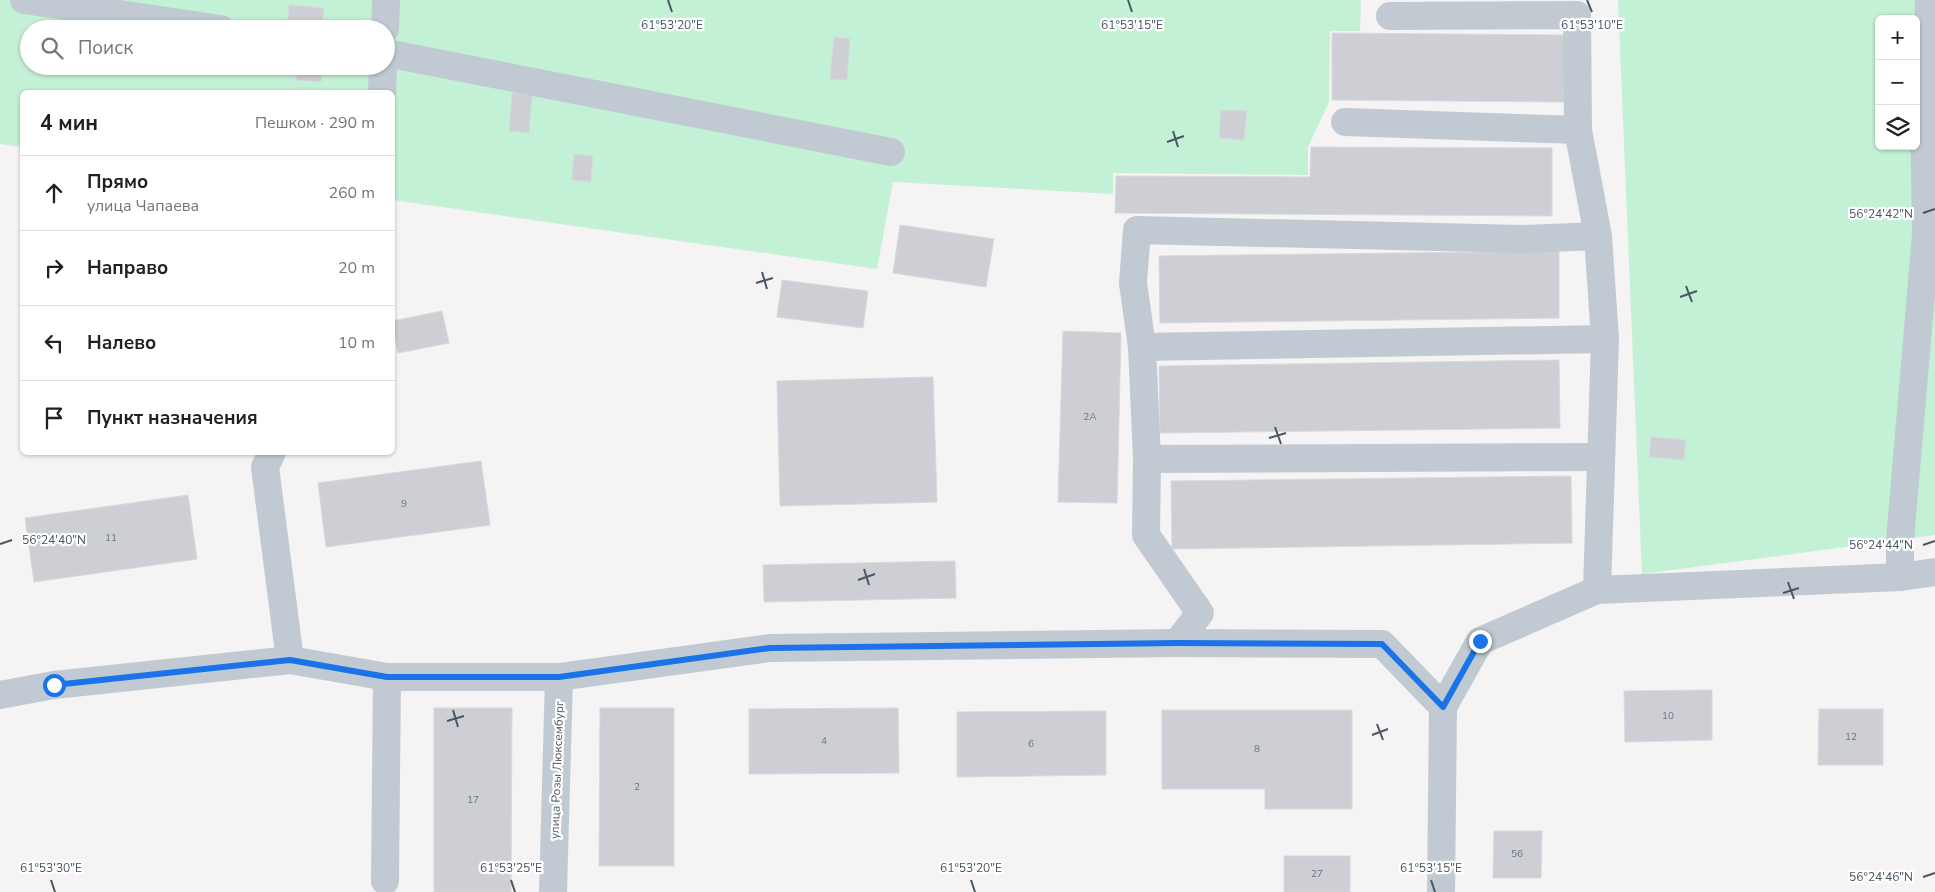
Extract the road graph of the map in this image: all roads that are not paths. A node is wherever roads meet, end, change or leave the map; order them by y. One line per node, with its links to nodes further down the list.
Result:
1 (24, 0): 5 (street)
2 (386, 0): 6 (street)
3 (1930, 0): 20 (street)
4 (1390, 16): 11 (street)
5 (159, 20)
6 (385, 20)
7 (395, 55): 12 (street)
8 (383, 75): 9 (street)
9 (382, 90)
10 (1345, 122): 11 (street)
11 (1578, 130): 13 (street)
12 (891, 152)
13 (1598, 236): 14 (street); 15 (street)
14 (1605, 339): 15 (street); 17 (street)
15 (1142, 348): 18 (street)
16 (271, 455): 23 (street)
17 (1601, 458): 18 (street); 21 (street)
18 (1147, 459): 22 (street)
19 (1935, 572): 20 (street)
20 (1900, 577): 21 (street)
21 (1597, 590): 27 (street)
22 (1177, 643): 25 (street); 27 (street)
23 (290, 660): 24 (street); 26 (street)
24 (387, 677): 25 (street); 28 (street)
25 (559, 677): 29 (street, улица Розы Люксембург)
26 (0, 695)
27 (1443, 707): 30 (street)
28 (385, 881)
29 (553, 892)
30 (1441, 892)

